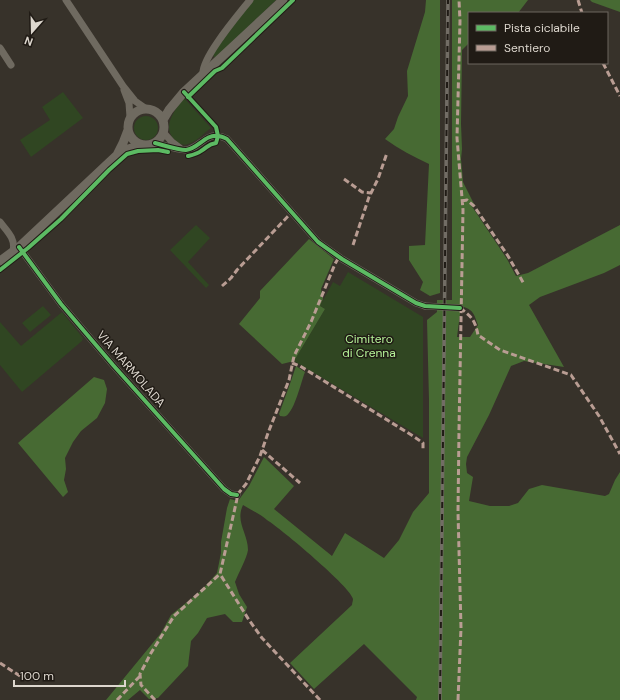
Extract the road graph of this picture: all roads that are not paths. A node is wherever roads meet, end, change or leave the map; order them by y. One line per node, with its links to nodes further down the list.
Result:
1 (66, 0): 7 (street)
2 (250, 0): 6 (street)
3 (283, 0): 6 (street)
4 (0, 48): 5 (street)
5 (11, 65)
6 (203, 74): 8 (street)
7 (123, 86): 9 (street); 10 (street)
8 (184, 92): 9 (street); 11 (street)
9 (149, 109): 10 (street); 11 (street)
10 (130, 117): 12 (street)
11 (163, 120): 13 (street)
12 (128, 130): 15 (street); 17 (street)
13 (164, 132): 14 (street); 16 (street)
14 (154, 143): 15 (street); 16 (street)
15 (142, 145): 17 (street)
16 (181, 149): 22 (street, bridge)
17 (117, 155): 20 (street)
18 (0, 222): 19 (street)
19 (11, 237): 20 (street); 20 (street)
20 (19, 246): 21 (street); 23 (street, VIA MARMOLADA)
21 (0, 261)
22 (460, 308)
23 (237, 495)

